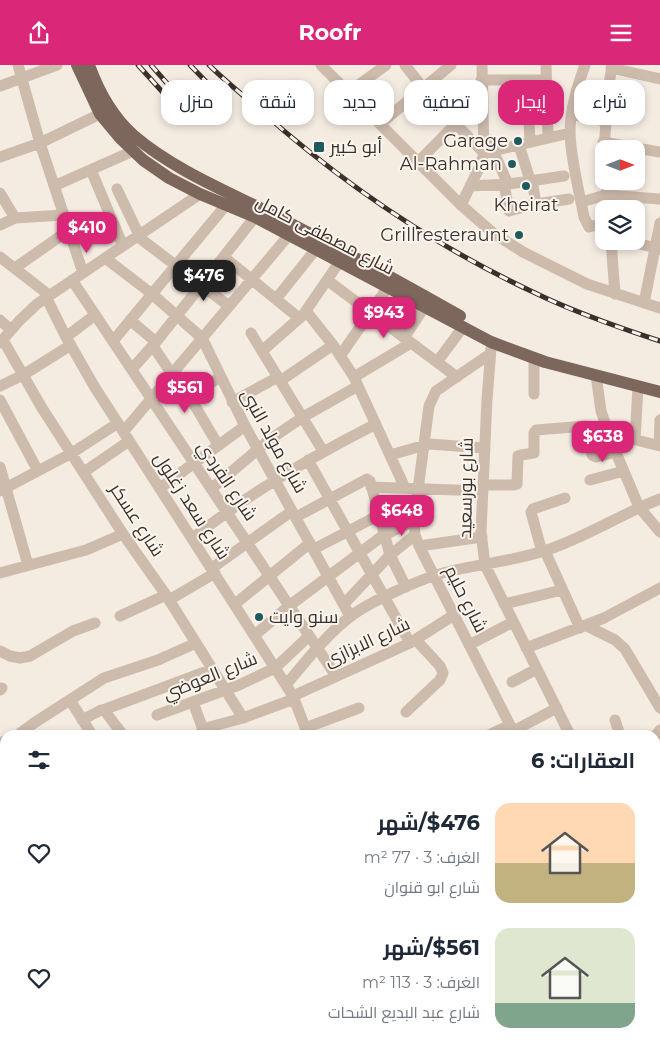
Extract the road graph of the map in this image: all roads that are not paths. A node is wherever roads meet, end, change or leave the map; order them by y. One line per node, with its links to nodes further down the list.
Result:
1 (18, 65): 13 (street)
2 (58, 65): 13 (street)
3 (77, 65): 25 (main road, شارع مصطفى كامل)
4 (89, 65): 126 (main road, شارع مصطفى كامل)
5 (321, 65): 15 (street)
6 (386, 65): 16 (street)
7 (405, 65): 17 (street)
8 (451, 65): 18 (street)
9 (482, 65): 19 (street)
10 (546, 65): 20 (street)
11 (584, 65): 26 (street)
12 (612, 66): 14 (street); 21 (street)
13 (21, 77): 22 (street); 37 (street)
14 (660, 79)
15 (337, 80)
16 (365, 80)
17 (416, 80)
18 (433, 80)
19 (481, 80)
20 (546, 80)
21 (610, 80)
22 (0, 86)
23 (404, 104): 24 (street)
24 (394, 113)
25 (100, 114): 37 (street); 40 (main road, شارع مصطفى كامل)
26 (572, 114): 34 (street)
27 (380, 125): 44 (street)
28 (454, 125): 44 (street)
29 (456, 125): 41 (street)
30 (483, 125): 41 (street)
31 (526, 125): 38 (street)
32 (548, 125): 35 (street)
33 (605, 125): 36 (street)
34 (570, 133): 35 (street); 59 (street)
35 (548, 138): 38 (street)
36 (604, 140)
37 (40, 143): 43 (street); 49 (street)
38 (525, 144): 41 (street); 47 (street)
39 (645, 150): 42 (street)
40 (134, 151): 45 (street); 54 (main road, شارع مصطفى كامل)
41 (489, 152): 48 (street); 50 (street)
42 (660, 152)
43 (0, 157)
44 (418, 162): 62 (street)
45 (91, 169): 49 (street); 72 (street)
46 (564, 175): 47 (street)
47 (531, 180): 48 (street); 60 (street)
48 (506, 184): 50 (street); 60 (street)
49 (54, 186): 63 (street)
50 (470, 186): 62 (street)
51 (117, 189): 71 (street)
52 (606, 190): 55 (street)
53 (0, 193): 65 (street)
54 (200, 194): 61 (main road, شارع مصطفى كامل); 71 (street)
55 (606, 195): 57 (street); 58 (street); 59 (street)
56 (569, 199): 60 (street)
57 (660, 199)
58 (607, 200)
59 (581, 202): 68 (street)
60 (536, 204)
61 (226, 205): 64 (main road, شارع مصطفى كامل); 81 (street)
62 (461, 205): 90 (street)
63 (64, 215): 65 (street); 69 (street)
64 (255, 217): 70 (main road, شارع مصطفى كامل); 77 (street)
65 (15, 218): 67 (street)
66 (660, 223): 74 (street)
67 (0, 225)
68 (595, 225)
69 (69, 230): 80 (street); 83 (street)
70 (289, 235): 75 (main road, شارع مصطفى كامل); 84 (street)
71 (138, 236): 72 (street); 81 (street)
72 (123, 245): 78 (street)
73 (645, 245): 74 (street)
74 (658, 248): 93 (street)
75 (316, 249): 79 (main road, شارع مصطفى كامل); 92 (street)
76 (612, 250): 90 (street)
77 (224, 257): 84 (street); 87 (street)
78 (105, 258): 83 (street); 89 (street, شارع مولد النبى)
79 (340, 261): 86 (street); 88 (main road, شارع مصطفى كامل)
80 (8, 262): 82 (street); 91 (street)
81 (176, 265): 87 (street); 89 (street)
82 (0, 271)
83 (83, 273): 85 (street)
84 (252, 279): 92 (street); 94 (street)
85 (72, 280): 91 (street); 98 (street, شارع الفردي)
86 (327, 280): 97 (street); 100 (street)
87 (201, 285): 94 (street); 99 (street)
88 (388, 287): 95 (main road, شارع مصطفى كامل); 97 (street)
89 (152, 293): 99 (street, شارع مولد النبى); 102 (street)
90 (615, 293): 93 (street)
91 (48, 296): 104 (street); 108 (street, شارع سعد زغلول)
92 (276, 299): 100 (street)
93 (644, 303): 96 (street)
94 (229, 306): 106 (street)
95 (425, 306): 103 (main road, شارع مصطفى كامل); 107 (street)
96 (660, 308)
97 (370, 312): 107 (street); 115 (street)
98 (95, 315): 108 (street); 109 (street, شارع الفردي)
99 (177, 315): 106 (street, شارع مولد النبى); 111 (street)
100 (302, 315): 112 (street); 114 (street)
101 (0, 320): 104 (street)
102 (130, 320): 109 (street); 111 (street)
103 (463, 327): 113 (main road, شارع مصطفى كامل); 117 (street)
104 (11, 330): 110 (street)
105 (251, 333): 114 (street)
106 (202, 338): 119 (street); 122 (street, شارع مولد النبى)
107 (408, 340): 117 (street); 125 (street)
108 (68, 341): 120 (street); 139 (street, شارع سعد زغلول)
109 (113, 341): 118 (street, شارع الفردي)
110 (1, 342): 120 (street, شارع عسكر)
111 (154, 344): 118 (street); 119 (street)
112 (333, 345): 115 (street); 124 (street)
113 (491, 348): 116 (main road, شارع مصطفى كامل); 123 (street, شارع حليم); 145 (street, شارع بورسعيد)
114 (262, 351): 124 (street)
115 (340, 355): 125 (street)
116 (534, 359): 121 (main road, شارع مصطفى كامل); 130 (street)
117 (437, 362): 123 (street)
118 (132, 369): 132 (street, شارع الفردي)
119 (173, 371): 131 (street); 132 (street)
120 (23, 375): 127 (street); 149 (street, شارع عسكر)
121 (596, 375): 128 (main road, شارع مصطفى كامل); 140 (street)
122 (220, 377): 131 (street); 134 (street, شارع مولد النبى)
123 (457, 377): 143 (street, شارع حليم)
124 (279, 379): 134 (street); 135 (street)
125 (356, 381): 135 (street); 137 (street)
126 (660, 385)
127 (0, 386)
128 (638, 387): 129 (main road, شارع مصطفى كامل); 141 (street)
129 (660, 392)
130 (534, 394)
131 (190, 397): 142 (street)
132 (150, 398): 139 (street); 152 (street, شارع الفردي)
133 (0, 400): 154 (street)
134 (232, 403): 138 (street, شارع مولد النبى)
135 (303, 417): 146 (street); 147 (street)
136 (660, 420): 144 (street)
137 (376, 424): 147 (street); 150 (street)
138 (245, 426): 142 (street); 146 (street, شارع مولد النبى)
139 (124, 432): 149 (street); 156 (street); 160 (street, شارع سعد زغلول)
140 (608, 433): 141 (street); 148 (street)
141 (635, 440): 144 (street)
142 (218, 445): 152 (street)
143 (425, 445): 145 (street); 150 (street); 162 (street, شارع حليم)
144 (659, 445)
145 (485, 448): 163 (street, شارع بورسعيد)
146 (258, 449): 157 (street, شارع مولد النبى); 165 (street)
147 (323, 451): 151 (street)
148 (616, 452): 155 (street); 163 (street)
149 (72, 453): 154 (street); 156 (street, شارع عسكر)
150 (390, 455): 161 (street)
151 (308, 460): 157 (street); 166 (street)
152 (194, 463): 160 (street); 165 (street, شارع الفردي)
153 (0, 467): 164 (street)
154 (38, 471): 164 (street)
155 (624, 471): 158 (street); 169 (street)
156 (84, 472): 176 (street, شارع عسكر)
157 (275, 479): 170 (street); 171 (street, شارع مولد النبى)
158 (590, 480)
159 (368, 483): 161 (street); 166 (street); 172 (street)
160 (160, 487): 179 (street, شارع سعد زغلول)
161 (405, 488): 162 (street)
162 (420, 488): 163 (street); 173 (street, شارع حليم)
163 (483, 488): 178 (street, شارع بورسعيد)
164 (3, 489): 186 (street)
165 (211, 489): 170 (street, شارع الفردي)
166 (330, 498): 171 (street); 174 (street)
167 (565, 498): 183 (street)
168 (660, 499): 169 (street)
169 (639, 507): 175 (street); 183 (street)
170 (226, 512): 179 (street); 181 (street, شارع الفردي)
171 (294, 514): 181 (street); 182 (street, شارع مولد النبى)
172 (379, 515): 174 (street); 177 (street)
173 (414, 520): 177 (street); 180 (street, شارع حليم)
174 (348, 531): 182 (street); 184 (street)
175 (660, 532)
176 (123, 534): 186 (street); 197 (street, شارع عسكر)
177 (384, 534): 184 (street); 185 (street)
178 (482, 537): 180 (street); 187 (street, شارع بورسعيد)
179 (193, 539): 188 (street, شارع سعد زغلول)
180 (417, 541): 185 (street); 193 (street, شارع حليم)
181 (247, 543): 188 (street); 191 (street, شارع الفردي)
182 (312, 546): 191 (street); 192 (street, شارع مولد النبى)
183 (543, 551): 187 (street); 196 (street)
184 (360, 553): 190 (street); 192 (street)
185 (390, 555): 190 (street); 194 (street)
186 (28, 565): 189 (street)
187 (485, 565): 193 (street); 200 (street, شارع بورسعيد)
188 (213, 571): 197 (street); 199 (street, شارع سعد زغلول)
189 (0, 573)
190 (371, 574): 198 (street); 201 (street)
191 (269, 576): 199 (street); 202 (street, شارع الفردي)
192 (329, 576): 201 (street, شارع مولد النبى); 202 (street)
193 (434, 576): 194 (street); 203 (street, شارع حليم)
194 (406, 587): 198 (street)
195 (660, 588): 208 (street)
196 (562, 590): 200 (street); 208 (street)
197 (167, 597): 204 (street); 212 (street, شارع عسكر)
198 (385, 598): 205 (street); 211 (street)
199 (235, 604): 209 (street, شارع سعد زغلول)
200 (504, 604): 206 (street, شارع بورسعيد)
201 (344, 605): 205 (street, شارع مولد النبى)
202 (289, 606): 209 (street); 210 (street, شارع الفردي)
203 (454, 615): 211 (street, شارع الابزازى); 213 (street, شارع حليم)
204 (120, 616)
205 (350, 616): 214 (street)
206 (513, 622): 213 (street); 215 (street, شارع بورسعيد)
207 (95, 623): 216 (street)
208 (583, 627): 215 (street); 229 (street)
209 (255, 635): 217 (street, شارع سعد زغلول)
210 (309, 636): 214 (street, شارع الفردي); 217 (street, شارع العوضي)
211 (413, 641): 220 (street, شارع الابزازى); 231 (street)
212 (196, 643): 218 (street, شارع عسكر); 225 (street)
213 (469, 645): 243 (street, شارع حليم)
214 (317, 648): 220 (street, شارع الفردي); 222 (street)
215 (526, 648): 219 (street, شارع بورسعيد)
216 (0, 651)
217 (275, 668): 222 (street, شارع سعد زغلول); 223 (street, شارع العوضي)
218 (213, 669): 223 (street, شارع عسكر); 230 (street)
219 (537, 669): 221 (street); 228 (street, شارع بورسعيد)
220 (336, 677): 224 (street, شارع الابزازى)
221 (512, 682)
222 (286, 685): 224 (street, شارع سعد زغلول)
223 (226, 690): 226 (street, شارع العوضي); 233 (street, شارع عسكر)
224 (294, 698): 233 (street, شارع الابزازى); 241 (street, شارع سعد زغلول)
225 (70, 700): 234 (street); 236 (street)
226 (193, 702): 232 (street, شارع العوضي); 239 (street)
227 (359, 708): 242 (street)
228 (557, 708): 243 (street); 244 (street, شارع بورسعيد)
229 (660, 708)
230 (103, 710): 234 (street); 238 (street)
231 (406, 712)
232 (157, 715)
233 (243, 717): 240 (street, شارع الابزازى)
234 (82, 720): 237 (street)
235 (615, 720): 245 (street)
236 (25, 730)
237 (89, 730)
238 (119, 730)
239 (203, 730)
240 (209, 730)
241 (305, 730)
242 (310, 730)
243 (512, 730)
244 (568, 730)
245 (618, 730)
246 (660, 1043): 247 (street)
247 (660, 1051)

